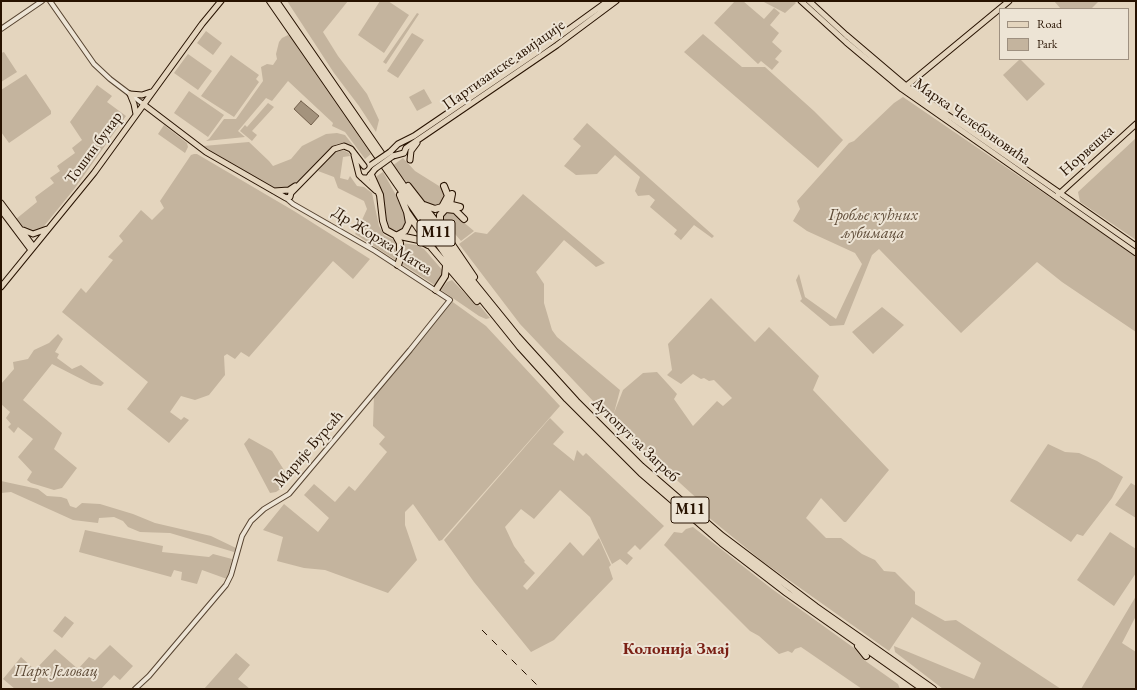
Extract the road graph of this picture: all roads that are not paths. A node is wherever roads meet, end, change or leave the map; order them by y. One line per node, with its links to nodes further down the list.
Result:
1 (42, 1): 15 (street)
2 (50, 1): 19 (street)
3 (217, 1): 14 (main road, Тошин бунар)
4 (221, 1): 14 (main road, Тошин бунар)
5 (270, 1): 16 (highway, M11)
6 (276, 1): 16 (highway, M11)
7 (608, 1): 25 (main road, Партизанске авијације)
8 (616, 1): 24 (main road, Партизанске авијације)
9 (801, 1): 17 (main road, Марка Челебоновића)
10 (809, 1): 17 (main road, Марка Челебоновића)
11 (1009, 1): 12 (main road)
12 (1001, 8)
13 (999, 9): 17 (main road)
14 (204, 21): 18 (main road, Тошин бунар)
15 (1, 29)
16 (302, 43): 31 (highway, M11); 34 (highway, M11)
17 (904, 88): 38 (main road, Марка Челебоновића)
18 (151, 93): 19 (main road); 20 (main road, Тошин бунар); 21 (main road)
19 (130, 94): 20 (street); 22 (main road)
20 (143, 104): 21 (main road); 22 (main road, Тошин бунар)
21 (150, 109): 22 (main road); 36 (main road)
22 (136, 114): 48 (main road, Тошин бунар)
23 (1136, 124): 38 (main road, Норвешка)
24 (420, 139): 26 (main road, Партизанске авијације); 29 (main road)
25 (401, 143): 26 (main road); 28 (main road, Партизанске авијације)
26 (406, 148): 28 (main road, Партизанске авијације)
27 (351, 149): 30 (main road); 32 (main road); 36 (main road)
28 (394, 154): 30 (main road, Партизанске авијације, bridge)
29 (410, 160)
30 (370, 169): 32 (main road); 33 (main road); 39 (highway)
31 (392, 170): 41 (highway); 61 (highway, Аутопут за Загреб / M11)
32 (359, 171): 33 (main road)
33 (364, 179): 39 (highway)
34 (396, 184): 45 (highway); 63 (highway, Аутопут за Загреб / M11)
35 (444, 186): 42 (highway)
36 (287, 194): 55 (street, Др Жоржа Матеа)
37 (452, 194): 42 (highway)
38 (1058, 195): 51 (main road, Марка Челебоновића); 54 (main road, Марка Челебоновића)
39 (380, 196): 50 (highway)
40 (1, 203): 47 (main road)
41 (423, 204): 42 (highway); 49 (highway)
42 (446, 206): 43 (highway); 46 (highway); 49 (highway)
43 (460, 207)
44 (1, 210): 52 (main road)
45 (407, 212): 50 (highway); 53 (highway)
46 (464, 219)
47 (19, 227): 48 (main road); 52 (main road)
48 (50, 227): 52 (main road, Тошин бунар)
49 (440, 227): 61 (highway)
50 (396, 236): 53 (highway); 55 (highway)
51 (1136, 246)
52 (32, 248): 59 (main road, Тошин бунар)
53 (432, 248): 56 (highway)
54 (1136, 253)
55 (398, 265): 60 (street, Др Жоржа Матеа)
56 (446, 266): 57 (highway); 58 (highway)
57 (444, 280): 58 (highway); 60 (highway)
58 (459, 280): 63 (highway)
59 (1, 287)
60 (436, 290): 62 (street, Др Жоржа Матеа)
61 (483, 294): 68 (highway, Аутопут за Загреб / M11)
62 (450, 300): 66 (street, Марије Бурсаћ)
63 (485, 306): 64 (highway, Аутопут за Загреб / M11)
64 (851, 639): 65 (highway); 67 (highway, Аутопут за Загреб / M11)
65 (866, 656)
66 (135, 689)
67 (923, 689)
68 (933, 689)

